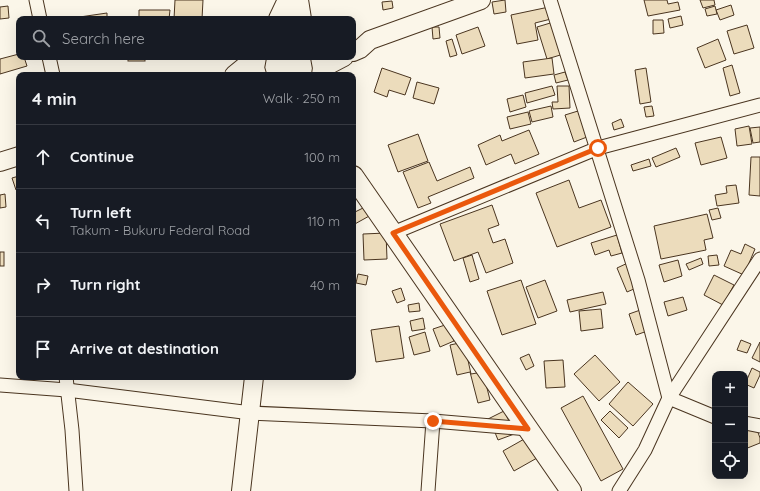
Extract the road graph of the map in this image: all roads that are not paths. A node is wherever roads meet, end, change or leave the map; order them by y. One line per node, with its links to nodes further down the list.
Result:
1 (36, 0): 6 (street)
2 (288, 0): 7 (main road)
3 (298, 0): 8 (main road)
4 (481, 0): 9 (main road)
5 (550, 0): 20 (street)
6 (39, 16)
7 (281, 16)
8 (301, 16)
9 (361, 39): 10 (main road)
10 (356, 51)
11 (50, 60): 16 (street)
12 (252, 60): 17 (main road)
13 (255, 60): 18 (main road)
14 (337, 60): 15 (main road)
15 (322, 67)
16 (52, 72)
17 (238, 72)
18 (255, 72)
19 (760, 106): 20 (street)
20 (598, 148): 24 (street); 29 (street)
21 (16, 157): 22 (main road)
22 (0, 162)
23 (356, 180): 24 (main road)
24 (393, 233): 35 (main road)
25 (760, 259): 29 (street)
26 (254, 380): 30 (main road)
27 (67, 383): 28 (street); 30 (street); 36 (street)
28 (0, 385)
29 (669, 398): 31 (street); 40 (street)
30 (251, 413): 32 (street); 37 (main road)
31 (712, 417)
32 (433, 421): 35 (street); 38 (street)
33 (748, 424): 34 (street)
34 (760, 426)
35 (528, 429): 39 (main road)
36 (76, 491)
37 (241, 491)
38 (428, 491)
39 (571, 491)
40 (619, 491)

